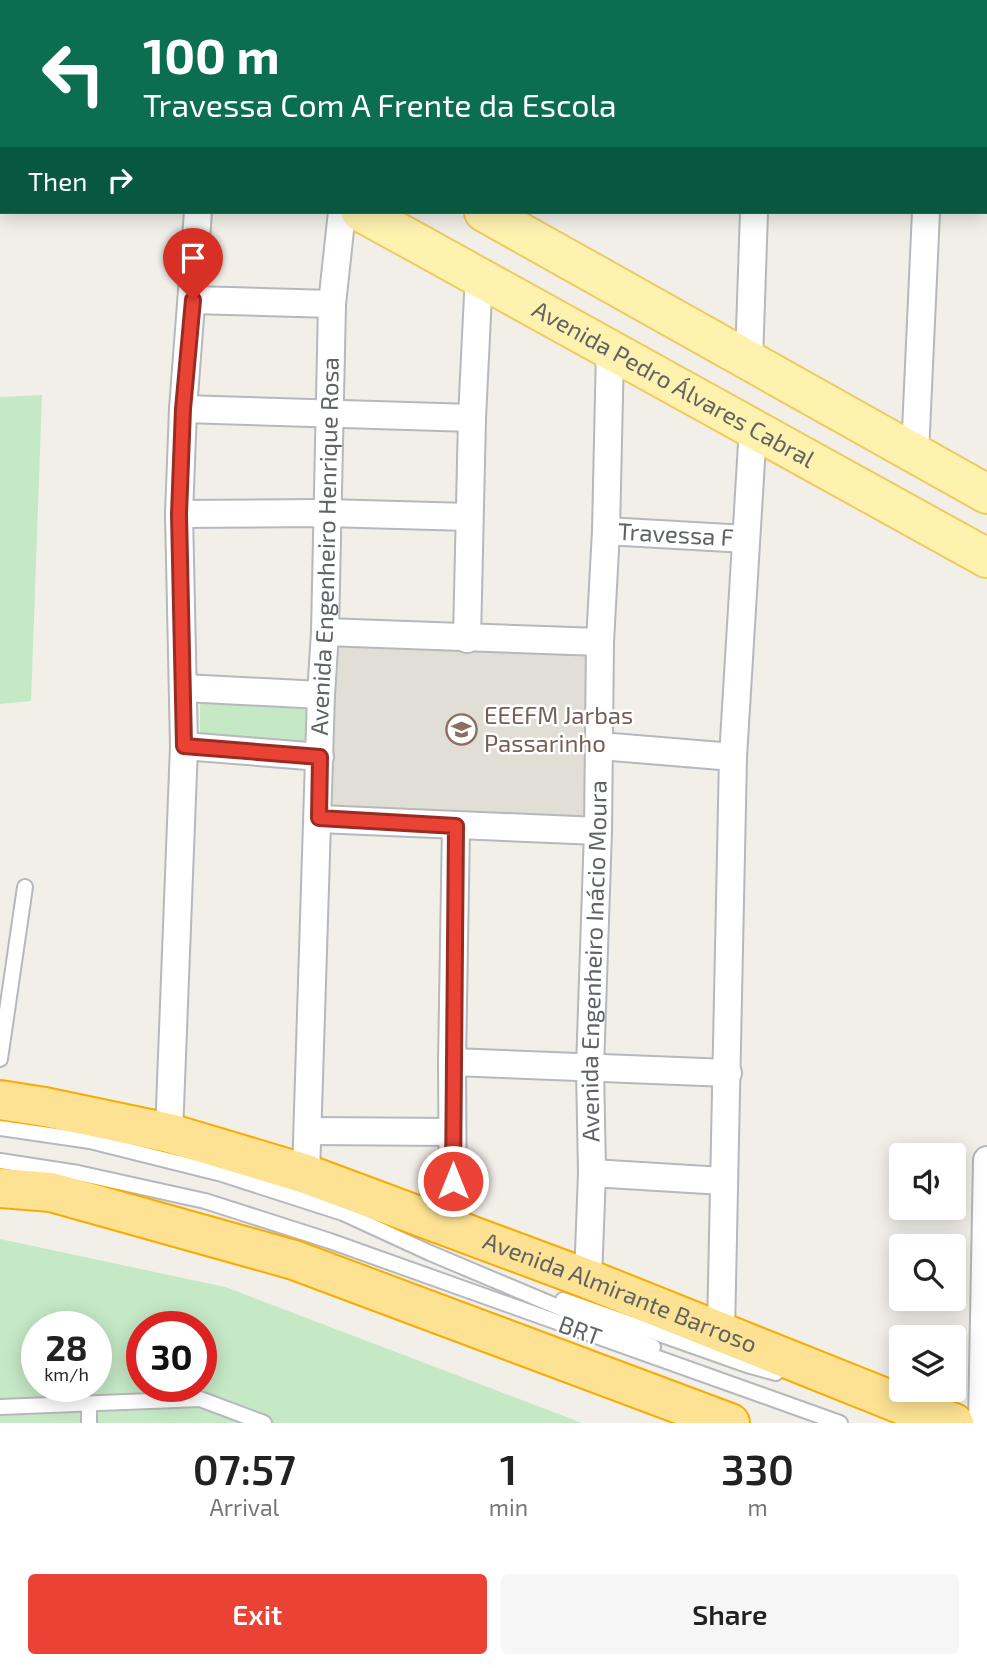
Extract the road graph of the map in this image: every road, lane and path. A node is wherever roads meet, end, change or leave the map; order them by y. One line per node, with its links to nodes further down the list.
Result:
1 (198, 214): 8 (street)
2 (342, 214): 9 (street, Avenida Engenheiro Henrique Rosa)
3 (365, 214): 7 (main road, Avenida Pedro Álvares Cabral)
4 (488, 214): 11 (main road)
5 (754, 214): 11 (street)
6 (926, 214): 16 (street)
7 (479, 275): 10 (main road, Avenida Pedro Álvares Cabral); 14 (street)
8 (193, 300): 9 (street); 12 (street)
9 (332, 304): 13 (street, Avenida Engenheiro Henrique Rosa)
10 (610, 350): 15 (main road, Avenida Pedro Álvares Cabral); 21 (street, Avenida Engenheiro Inácio Moura)
11 (749, 360): 16 (main road)
12 (183, 409): 13 (street); 19 (street)
13 (328, 413): 14 (street); 18 (street, Avenida Engenheiro Henrique Rosa)
14 (472, 418): 20 (street)
15 (753, 428): 22 (street); 23 (main road, Avenida Pedro Álvares Cabral)
16 (915, 453): 17 (main road)
17 (987, 494)
18 (327, 513): 19 (street); 20 (street); 24 (street, Avenida Engenheiro Henrique Rosa)
19 (179, 514): 27 (street)
20 (469, 517): 25 (street)
21 (606, 531): 22 (street, Travessa F); 26 (street, Avenida Engenheiro Inácio Moura)
22 (746, 540): 32 (street)
23 (987, 558)
24 (326, 632): 25 (street); 28 (street, Avenida Engenheiro Henrique Rosa)
25 (467, 639): 26 (street)
26 (600, 642): 30 (street, Avenida Engenheiro Inácio Moura)
27 (184, 688): 28 (street); 29 (street)
28 (321, 695): 31 (street, Avenida Engenheiro Henrique Rosa)
29 (184, 746): 31 (street); 45 (street)
30 (600, 746): 32 (street); 35 (street, Avenida Engenheiro Inácio Moura)
31 (320, 757): 33 (street, Avenida Engenheiro Henrique Rosa)
32 (733, 757): 40 (street)
33 (319, 818): 34 (street); 43 (street, Avenida Engenheiro Henrique Rosa)
34 (456, 826): 35 (street); 38 (street)
35 (598, 831): 39 (street, Avenida Engenheiro Inácio Moura)
36 (24, 887): 37 (lane)
37 (0, 1059)
38 (452, 1062): 39 (street); 44 (street)
39 (590, 1068): 40 (street); 48 (street, Avenida Engenheiro Inácio Moura)
40 (728, 1073): 50 (street)
41 (0, 1100): 45 (highway, Avenida Almirante Barroso)
42 (0, 1128): 53 (lane, BRT)
43 (307, 1131): 44 (street); 49 (street, Avenida Engenheiro Henrique Rosa)
44 (452, 1132): 53 (street)
45 (169, 1133): 49 (highway, Avenida Almirante Barroso)
46 (987, 1160): 52 (street)
47 (0, 1161): 58 (lane, BRT)
48 (592, 1173): 50 (street); 54 (street, Avenida Engenheiro Inácio Moura)
49 (306, 1174): 53 (highway, Avenida Almirante Barroso)
50 (723, 1181): 56 (street)
51 (0, 1188): 61 (highway)
52 (986, 1205): 55 (street)
53 (441, 1241): 54 (highway, Avenida Almirante Barroso); 58 (lane, BRT); 59 (lane, BRT)
54 (588, 1279): 56 (highway, Avenida Almirante Barroso)
55 (985, 1308): 66 (street)
56 (721, 1332): 59 (highway, Avenida Almirante Barroso)
57 (89, 1404): 60 (lane); 62 (lane); 63 (lane)
58 (786, 1404): 64 (lane)
59 (903, 1405): 65 (highway, Avenida Almirante Barroso)
60 (0, 1407)
61 (727, 1422)
62 (89, 1423)
63 (264, 1423)
64 (840, 1423)
65 (954, 1423)
66 (982, 1423)

